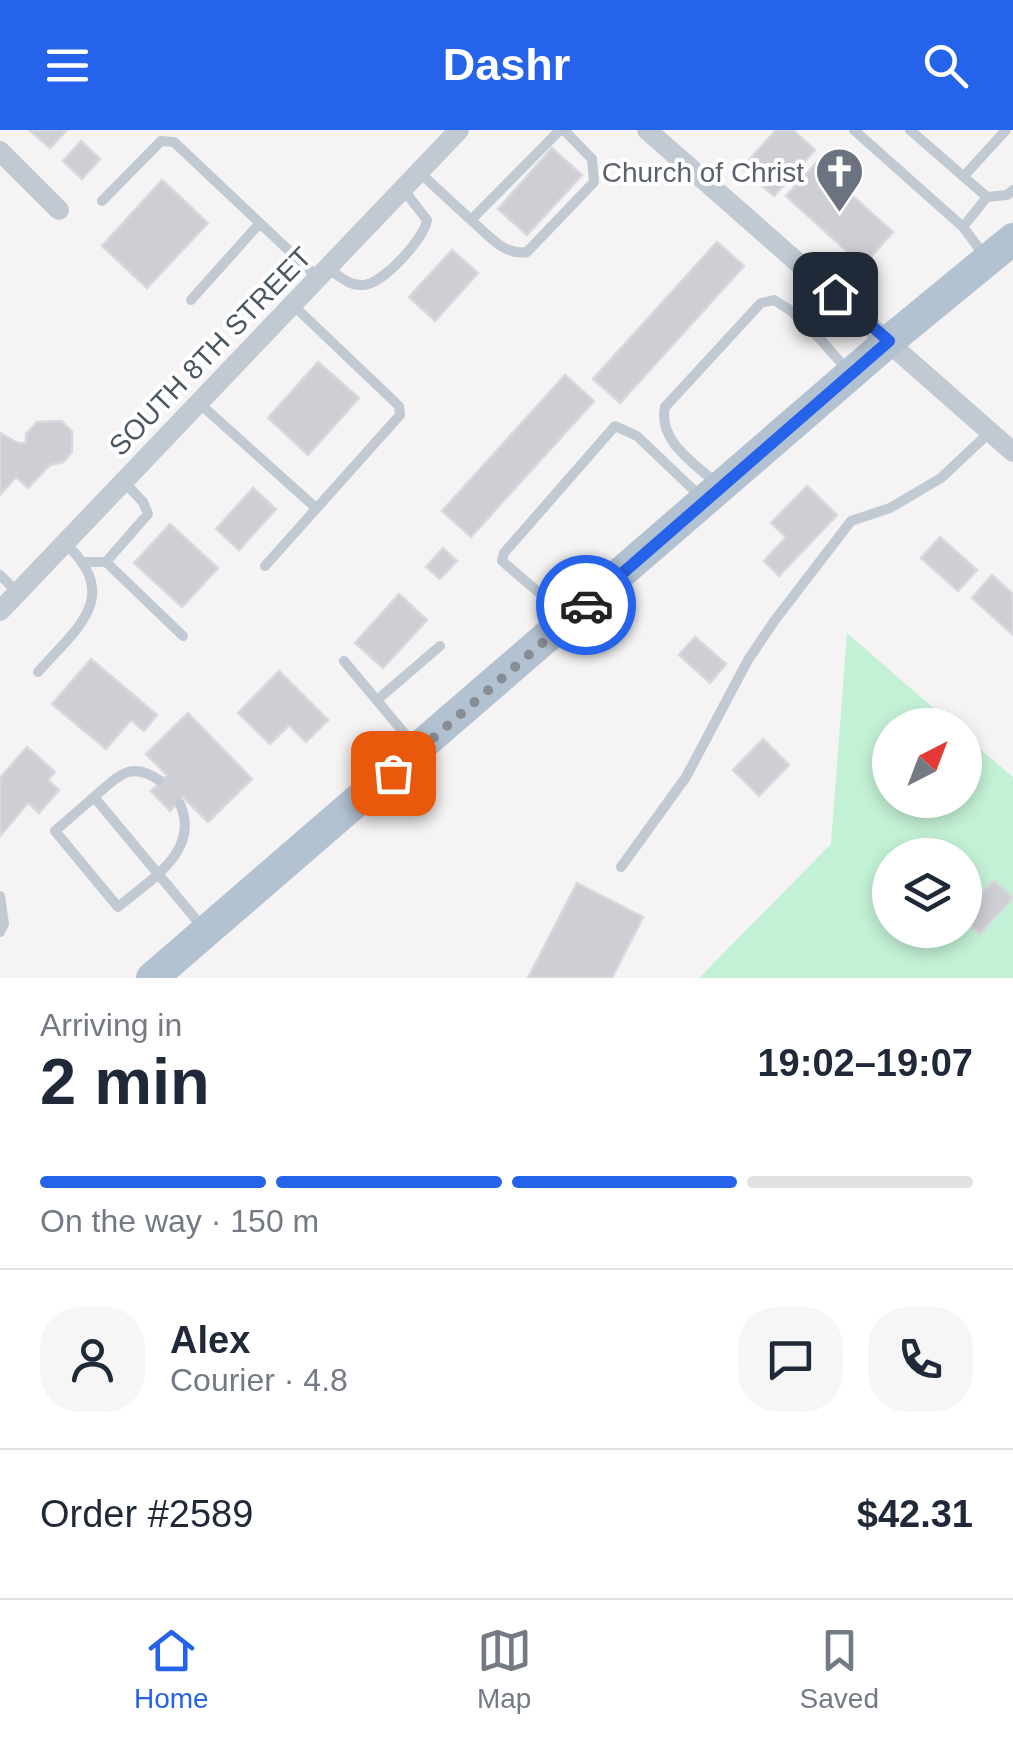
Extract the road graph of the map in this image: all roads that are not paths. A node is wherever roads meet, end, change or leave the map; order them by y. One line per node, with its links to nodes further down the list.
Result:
1 (460, 130): 8 (street, SOUTH 8TH STREET)
2 (562, 130): 15 (lane); 15 (lane)
3 (647, 130): 23 (street)
4 (854, 130): 17 (lane)
5 (910, 130): 9 (lane)
6 (1006, 130): 9 (lane)
7 (0, 151): 14 (street)
8 (419, 172): 10 (street, SOUTH 8TH STREET); 15 (lane)
9 (964, 176): 12 (lane)
10 (403, 189): 20 (street, SOUTH 8TH STREET); 20 (lane)
11 (1013, 190): 12 (lane)
12 (987, 197): 17 (lane)
13 (102, 201): 16 (lane)
14 (59, 210)
15 (471, 220)
16 (260, 224): 20 (lane); 21 (lane)
17 (963, 228): 19 (lane)
18 (1013, 239): 19 (main road)
19 (987, 260): 23 (main road)
20 (322, 273): 22 (street, SOUTH 8TH STREET)
21 (191, 300)
22 (292, 304): 25 (street, SOUTH 8TH STREET); 30 (lane)
23 (889, 341): 24 (main road); 26 (street)
24 (850, 375): 29 (main road); 29 (lane)
25 (198, 402): 28 (street, SOUTH 8TH STREET); 30 (lane)
26 (990, 432): 27 (street); 48 (lane)
27 (1013, 452)
28 (123, 482): 31 (street, SOUTH 8TH STREET); 33 (lane)
29 (713, 494): 38 (main road); 38 (lane)
30 (316, 508): 34 (lane)
31 (65, 543): 32 (lane); 36 (street, SOUTH 8TH STREET)
32 (84, 562): 33 (lane); 42 (lane)
33 (106, 562): 39 (lane)
34 (264, 566)
35 (0, 576): 36 (lane)
36 (18, 592): 37 (street, SOUTH 8TH STREET)
37 (0, 611)
38 (570, 619): 44 (main road)
39 (183, 636)
40 (440, 646): 43 (lane)
41 (344, 661): 43 (lane)
42 (38, 672)
43 (377, 700): 44 (lane)
44 (419, 750): 52 (main road)
45 (159, 780): 46 (lane)
46 (94, 797): 49 (lane); 49 (lane)
47 (180, 804): 49 (lane)
48 (620, 868)
49 (158, 874): 52 (lane)
50 (0, 896): 51 (lane)
51 (0, 932)
52 (207, 934): 53 (main road)
53 (152, 978)

